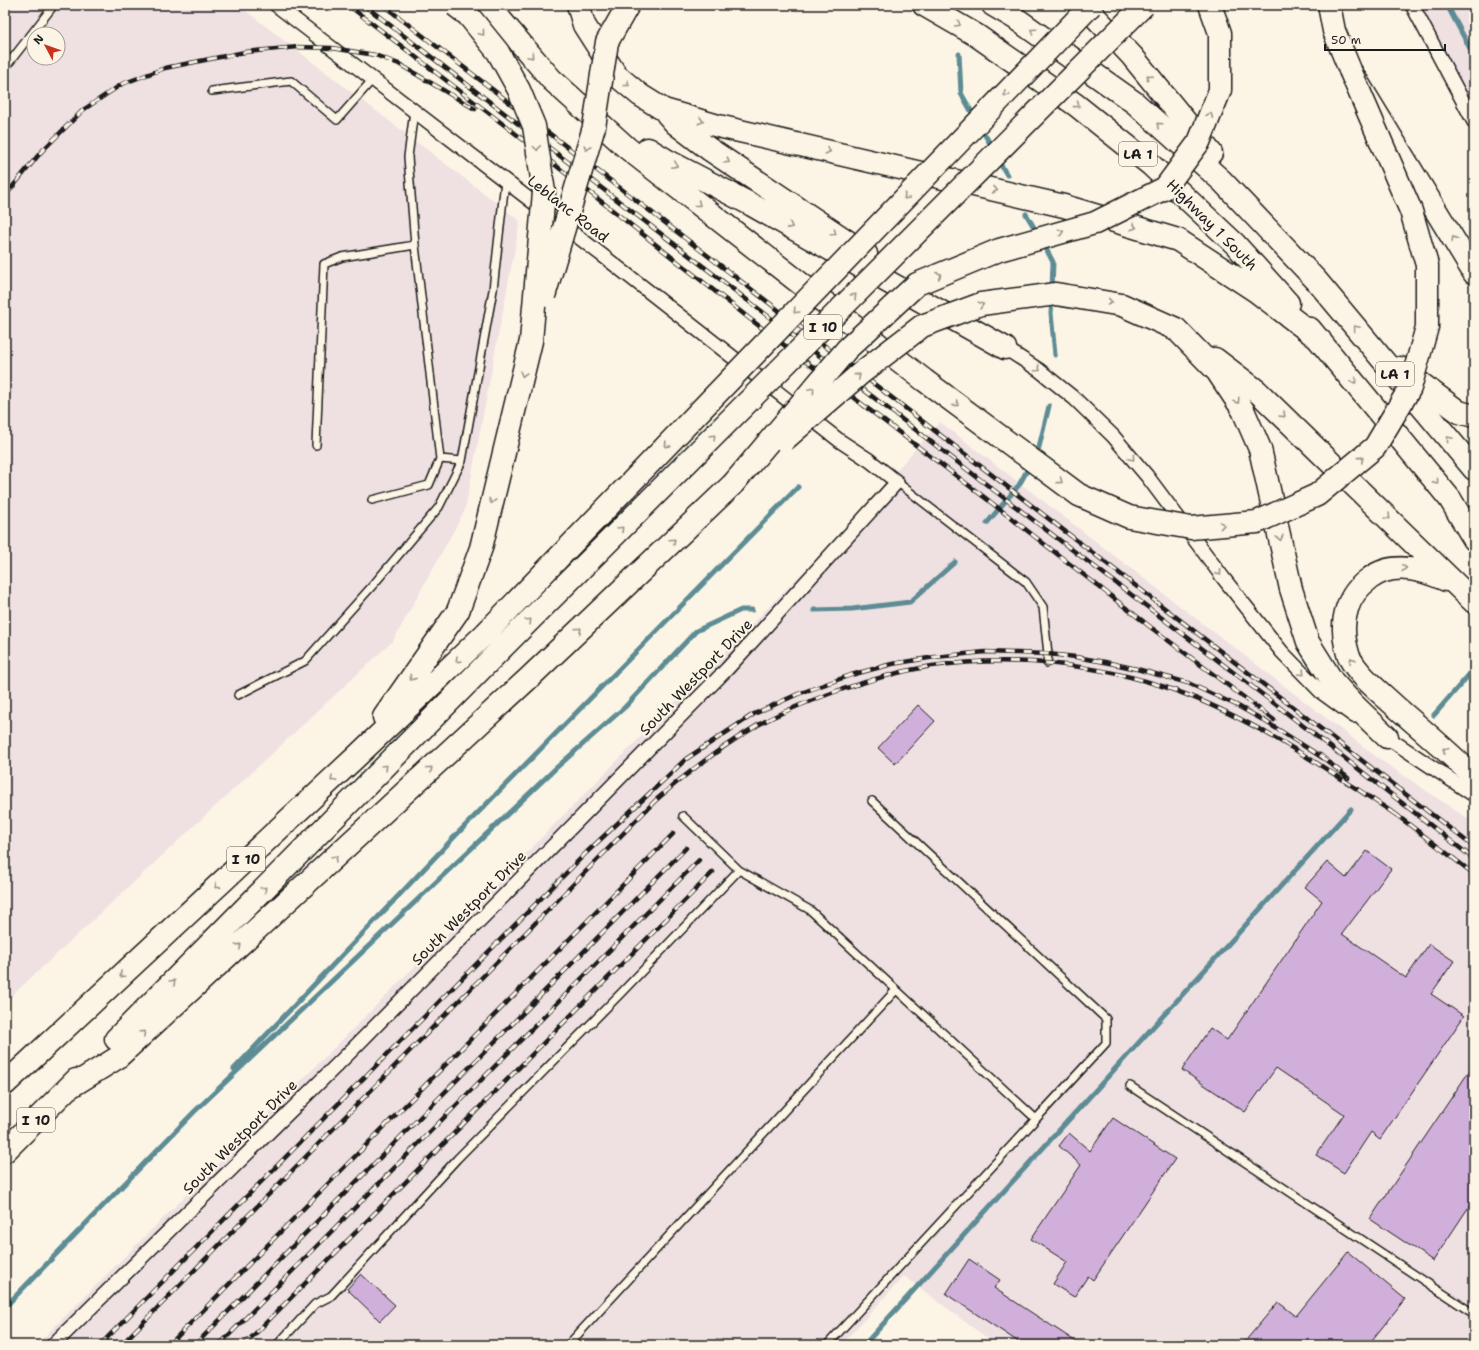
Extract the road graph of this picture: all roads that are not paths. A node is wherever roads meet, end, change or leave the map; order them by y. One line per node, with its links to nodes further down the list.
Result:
1 (54, 5): 15 (lane)
2 (276, 5): 17 (street, Leblanc Road)
3 (455, 5): 28 (highway, one-way to 28, bridge)
4 (488, 5): 18 (highway, one-way to 18)
5 (578, 5): 20 (highway, one-way to 20)
6 (628, 5): 28 (highway, one-way to 28, bridge)
7 (924, 5): 29 (highway, Highway 1 South / LA 1, one-way to 29)
8 (994, 5): 26 (highway, LA 1, one-way to 8)
9 (1084, 5): 26 (highway, one-way to 9)
10 (1091, 5): 46 (highway, I 10, one-way to 46, bridge)
11 (1144, 5): 55 (highway, I 10, one-way to 11, bridge)
12 (1210, 5): 38 (highway, one-way to 12, bridge)
13 (1330, 5): 16 (highway)
14 (1412, 5): 22 (street)
15 (5, 68)
16 (1350, 70): 18 (highway, one-way to 16, bridge); 25 (highway, one-way to 16, bridge)
17 (373, 79): 19 (lane); 21 (street, Leblanc Road)
18 (551, 79): 30 (highway, one-way to 30)
19 (212, 91)
20 (664, 110): 29 (highway, one-way to 29); 30 (highway, one-way to 30)
21 (414, 111): 23 (street, Leblanc Road); 24 (lane)
22 (1474, 122)
23 (505, 181): 35 (lane); 37 (street, Leblanc Road)
24 (415, 245): 33 (lane); 34 (lane)
25 (1474, 273)
26 (1316, 280): 31 (highway, LA 1, one-way to 26)
27 (1176, 329): 38 (highway, one-way to 27, bridge); 41 (highway, one-way to 41); 45 (highway, one-way to 45)
28 (531, 340): 46 (highway, one-way to 46, bridge)
29 (1320, 340): 40 (highway, Highway 1 South / LA 1, one-way to 40)
30 (1005, 348): 45 (street, one-way to 45)
31 (1374, 349): 32 (highway); 36 (highway, LA 1, one-way to 31)
32 (1474, 416)
33 (316, 445)
34 (440, 459): 35 (lane); 39 (lane)
35 (462, 461): 44 (lane)
36 (1474, 469)
37 (897, 482): 43 (lane); 59 (street, South Westport Drive)
38 (734, 484): 55 (highway, one-way to 38)
39 (372, 500)
40 (1474, 539)
41 (1456, 585): 42 (highway); 47 (highway, one-way to 41)
42 (1474, 602)
43 (1047, 663)
44 (238, 695)
45 (1387, 737): 48 (street)
46 (357, 756): 53 (highway, I 10, one-way to 53)
47 (1474, 777)
48 (1474, 795)
49 (872, 801): 56 (lane)
50 (684, 816): 51 (lane)
51 (739, 870): 52 (lane); 60 (lane)
52 (896, 990): 56 (lane); 61 (lane)
53 (5, 1084)
54 (1130, 1086): 58 (lane)
55 (67, 1089): 57 (highway, I 10)
56 (1036, 1119): 62 (lane)
57 (5, 1150)
58 (1474, 1314)
59 (53, 1345)
60 (277, 1345)
61 (568, 1345)
62 (827, 1345)

